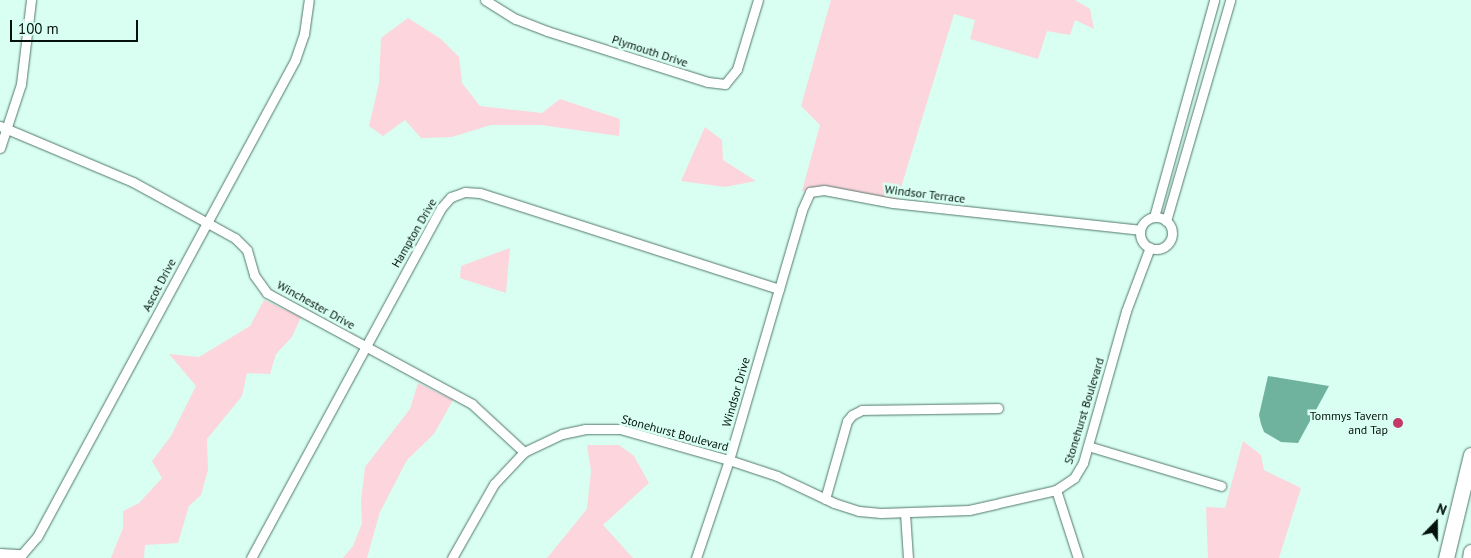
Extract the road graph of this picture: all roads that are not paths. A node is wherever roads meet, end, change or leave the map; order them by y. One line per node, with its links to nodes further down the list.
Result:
1 (31, 0): 8 (street)
2 (309, 0): 12 (street, Ascot Drive)
3 (485, 0): 7 (street, Plymouth Drive)
4 (758, 0): 7 (street, Plymouth Drive)
5 (1214, 0): 10 (street)
6 (1230, 0): 11 (street)
7 (496, 3)
8 (4, 128): 9 (street); 12 (street, Winchester Drive)
9 (0, 148)
10 (1154, 217): 11 (street); 13 (street)
11 (1166, 221): 14 (street)
12 (207, 222): 16 (street, Winchester Drive); 27 (street, Ascot Drive)
13 (1140, 230): 14 (street); 15 (street, Windsor Terrace)
14 (1150, 248): 18 (street, Stonehurst Boulevard)
15 (779, 289): 16 (street, Hampton Drive); 21 (street, Windsor Drive)
16 (366, 346): 19 (street, Winchester Drive); 28 (street, Hampton Drive)
17 (998, 408): 24 (street)
18 (1088, 446): 22 (street); 23 (street, Stonehurst Boulevard)
19 (524, 452): 21 (street, Stonehurst Boulevard); 29 (street, Stonehurst Boulevard)
20 (1471, 455): 33 (highway)
21 (729, 460): 24 (street, Stonehurst Boulevard); 30 (street, Windsor Drive)
22 (1221, 486)
23 (1056, 490): 25 (street, Stonehurst Boulevard); 32 (street)
24 (825, 499): 25 (street, Stonehurst Boulevard)
25 (905, 513): 31 (street)
26 (1471, 552): 34 (highway)
27 (0, 553)
28 (251, 558)
29 (452, 558)
30 (696, 558)
31 (908, 558)
32 (1078, 558)
33 (1446, 558)
34 (1470, 558)

